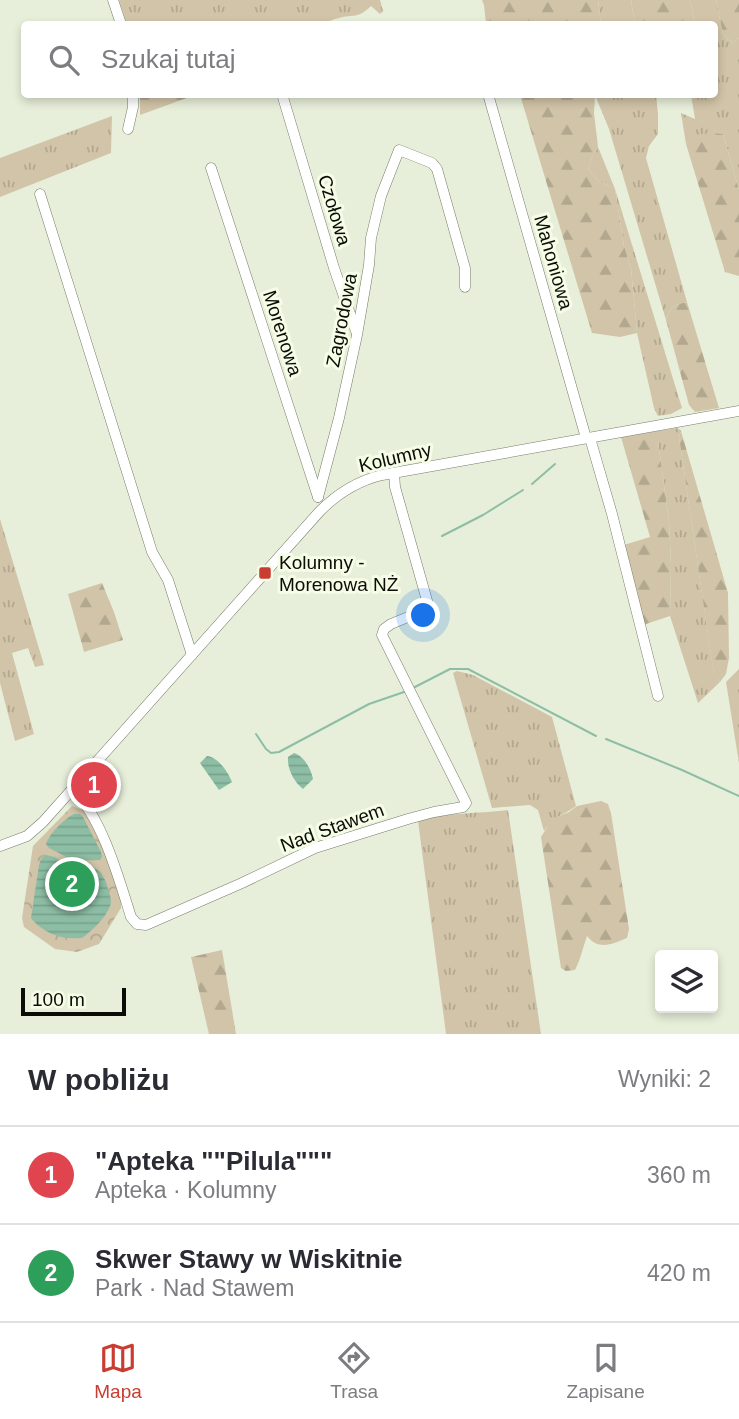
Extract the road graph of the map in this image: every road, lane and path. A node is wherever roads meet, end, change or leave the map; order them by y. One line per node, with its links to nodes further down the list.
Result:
1 (113, 0): 2 (street)
2 (120, 21)
3 (133, 98): 6 (street)
4 (283, 98): 10 (street, Czołowa)
5 (489, 98): 12 (street, Mahoniowa)
6 (128, 129)
7 (211, 168): 14 (street, Morenowa)
8 (40, 194): 15 (street)
9 (465, 287): 10 (street, Zagrodowa)
10 (357, 335): 14 (street, Zagrodowa)
11 (739, 411): 12 (street, Kolumny)
12 (588, 438): 13 (street, Kolumny); 16 (street, Mahoniowa)
13 (394, 473): 14 (street, Kolumny); 17 (street, Nad Stawem)
14 (321, 502): 15 (street, Kolumny)
15 (192, 655): 17 (street, Kolumny)
16 (659, 696)
17 (73, 790): 18 (street, Kolumny)
18 (0, 846)

